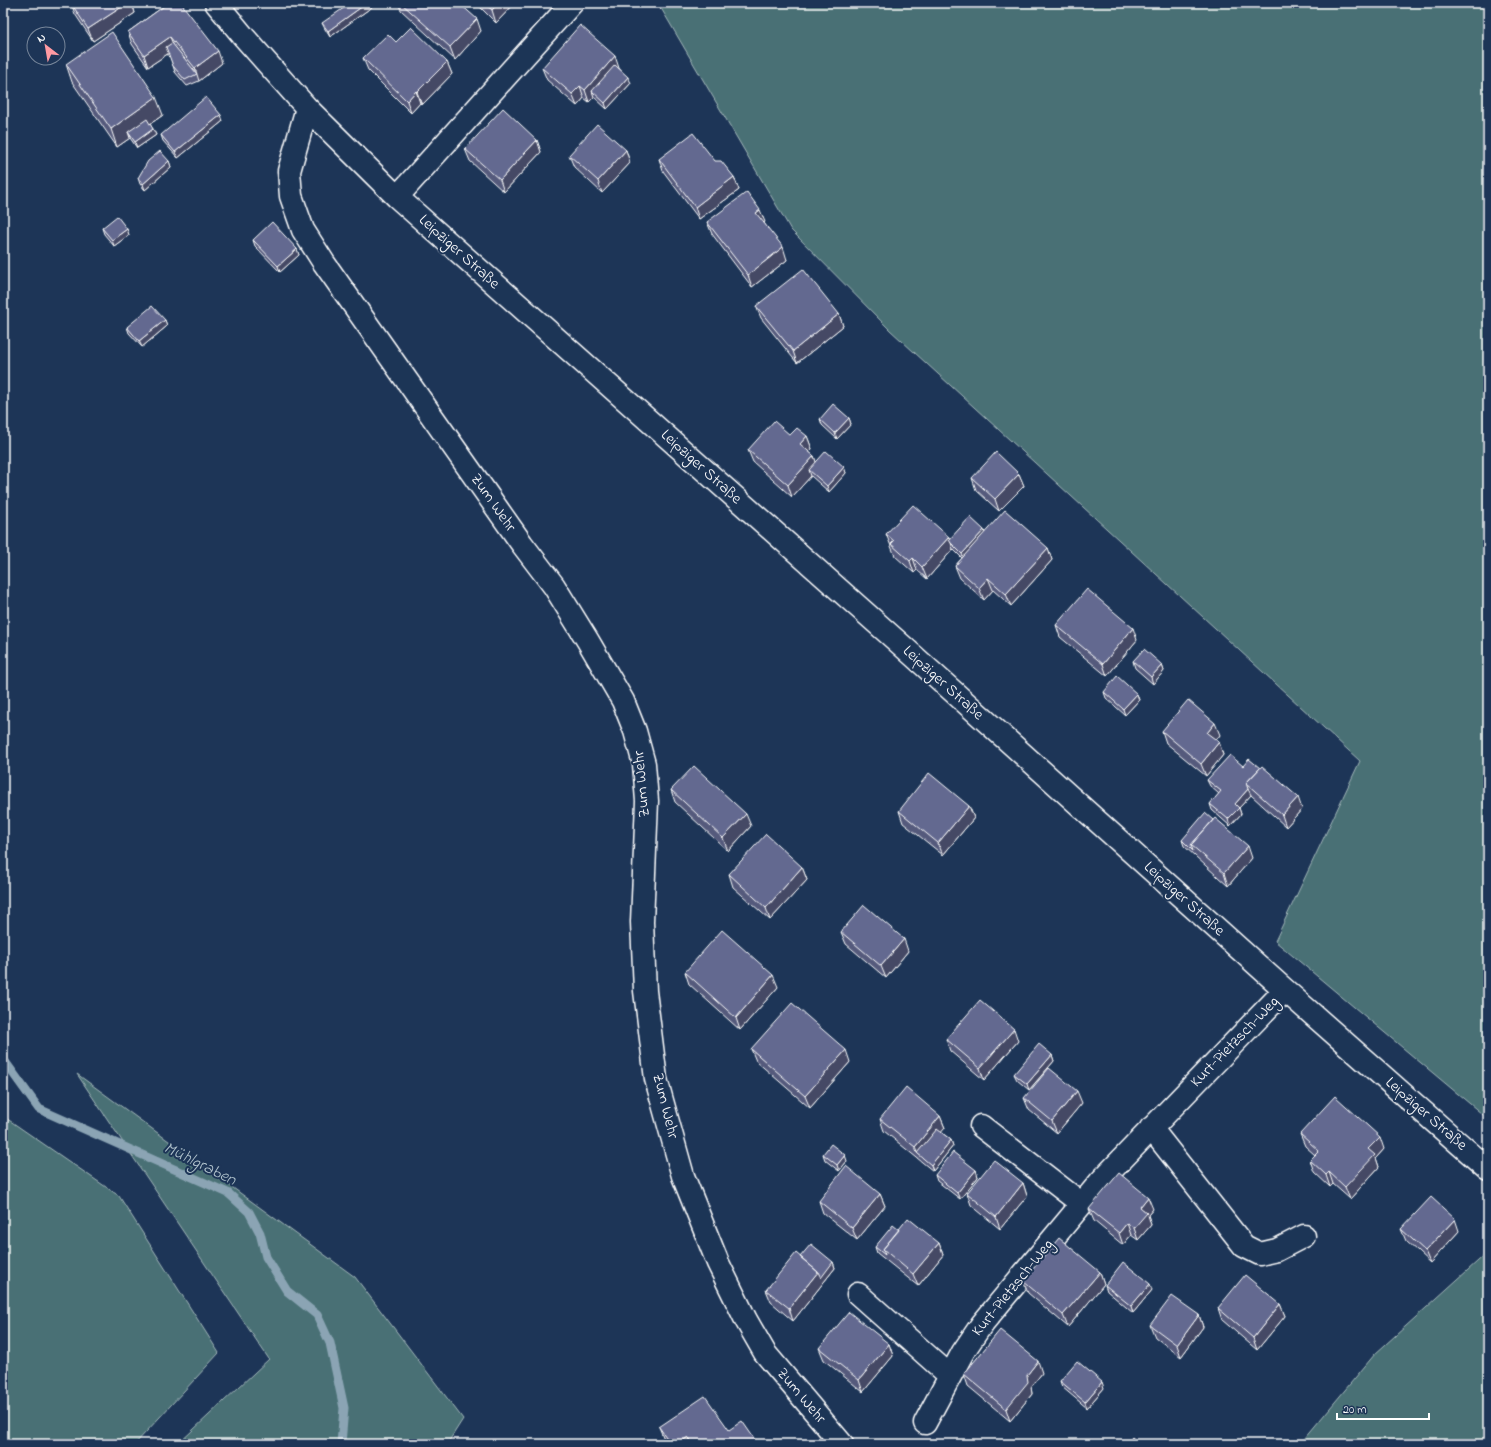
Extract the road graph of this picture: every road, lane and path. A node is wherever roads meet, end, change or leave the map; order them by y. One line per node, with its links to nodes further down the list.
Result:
1 (216, 3): 3 (street, Leipziger Straße)
2 (572, 3): 4 (street)
3 (307, 108): 4 (street, Leipziger Straße); 14 (street, Zum Wehr)
4 (397, 197): 5 (street, Leipziger Straße)
5 (1285, 990): 7 (street, Kurt-Pietzsch-Weg); 8 (street, Leipziger Straße)
6 (981, 1126): 9 (street)
7 (1151, 1128): 9 (street, Kurt-Pietzsch-Weg); 10 (street)
8 (1488, 1169)
9 (1082, 1204): 12 (street, Kurt-Pietzsch-Weg)
10 (1304, 1236)
11 (858, 1294): 12 (street)
12 (950, 1376): 13 (street, Kurt-Pietzsch-Weg)
13 (925, 1424)
14 (842, 1444)

